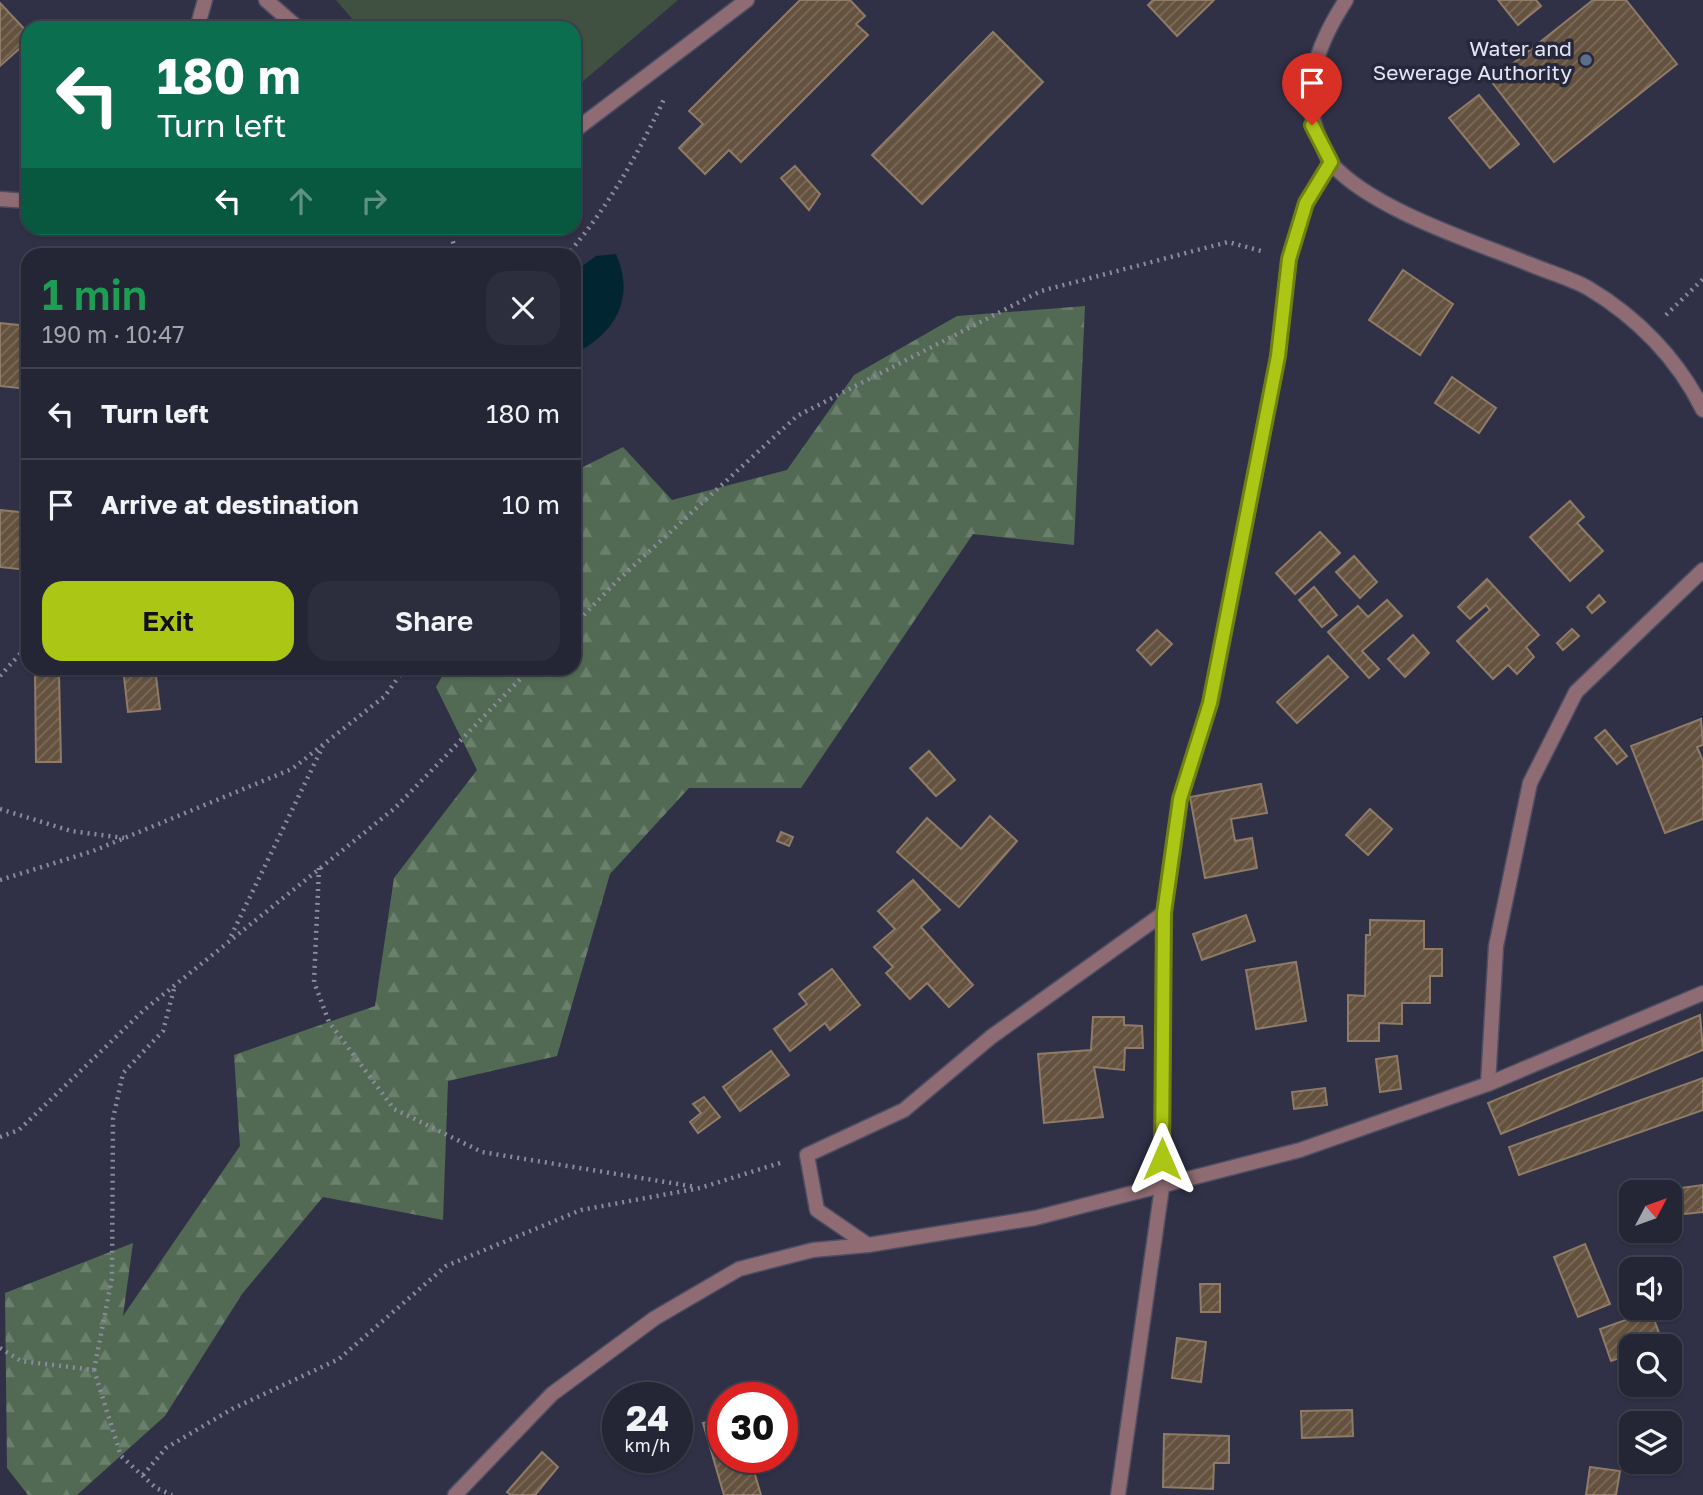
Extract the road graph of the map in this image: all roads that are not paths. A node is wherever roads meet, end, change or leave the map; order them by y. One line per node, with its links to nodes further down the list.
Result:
1 (205, 0): 5 (street)
2 (266, 0): 6 (street)
3 (747, 0): 7 (street)
4 (1346, 0): 8 (street)
5 (199, 21)
6 (290, 21)
7 (581, 126)
8 (1331, 162): 11 (street); 13 (street)
9 (0, 199): 10 (street)
10 (21, 200)
11 (1703, 410)
12 (1703, 570): 15 (street)
13 (1164, 913): 16 (street); 17 (street)
14 (1703, 993): 15 (street)
15 (1488, 1084): 16 (street)
16 (1162, 1187): 17 (street); 19 (street)
17 (869, 1245): 18 (street)
18 (454, 1495)
19 (1118, 1495)

